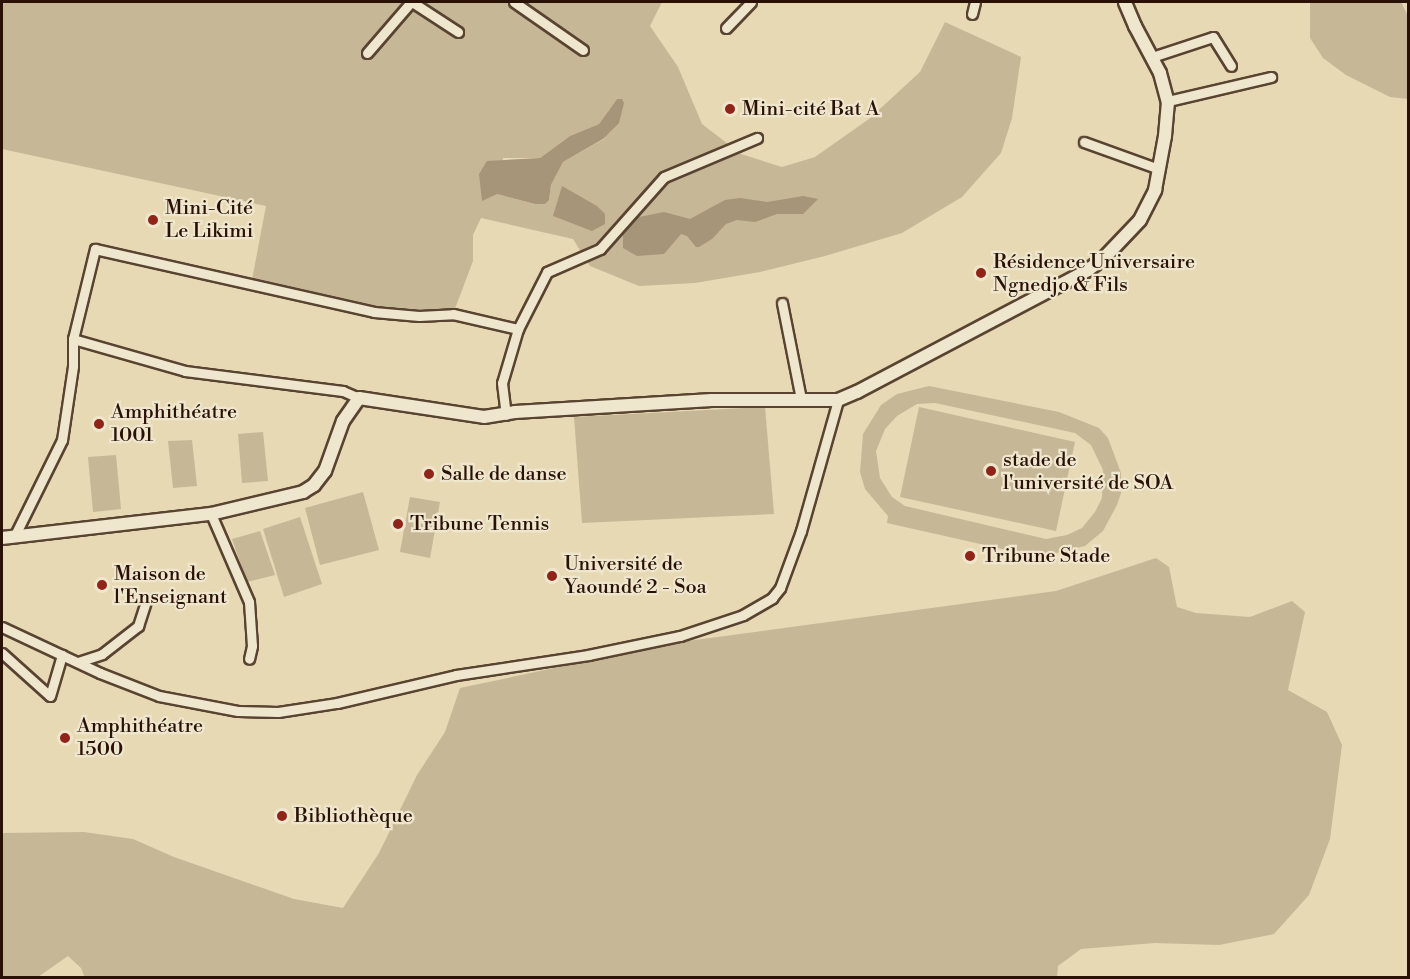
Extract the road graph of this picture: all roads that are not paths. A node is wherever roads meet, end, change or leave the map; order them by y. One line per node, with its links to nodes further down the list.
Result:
1 (412, 2): 8 (street); 10 (street)
2 (516, 2): 9 (street)
3 (751, 2): 7 (street)
4 (975, 2): 6 (street)
5 (1125, 2): 11 (street)
6 (972, 14)
7 (726, 28)
8 (458, 32)
9 (583, 50)
10 (367, 53)
11 (1152, 57): 12 (street); 14 (street)
12 (1231, 66)
13 (1271, 77): 14 (street)
14 (1168, 101): 17 (street)
15 (757, 138): 19 (street)
16 (1084, 142): 17 (street)
17 (1159, 169): 23 (street)
18 (782, 303): 22 (street)
19 (518, 329): 20 (street); 24 (street)
20 (73, 339): 21 (street); 26 (street)
21 (359, 398): 24 (street); 25 (street)
22 (801, 399): 23 (street); 24 (street)
23 (837, 400): 32 (street)
24 (506, 415)
25 (211, 514): 26 (street); 31 (street)
26 (8, 538)
27 (145, 604): 32 (street)
28 (2, 627): 30 (street)
29 (2, 653): 30 (street)
30 (62, 655): 32 (street)
31 (249, 659)
32 (78, 662)

